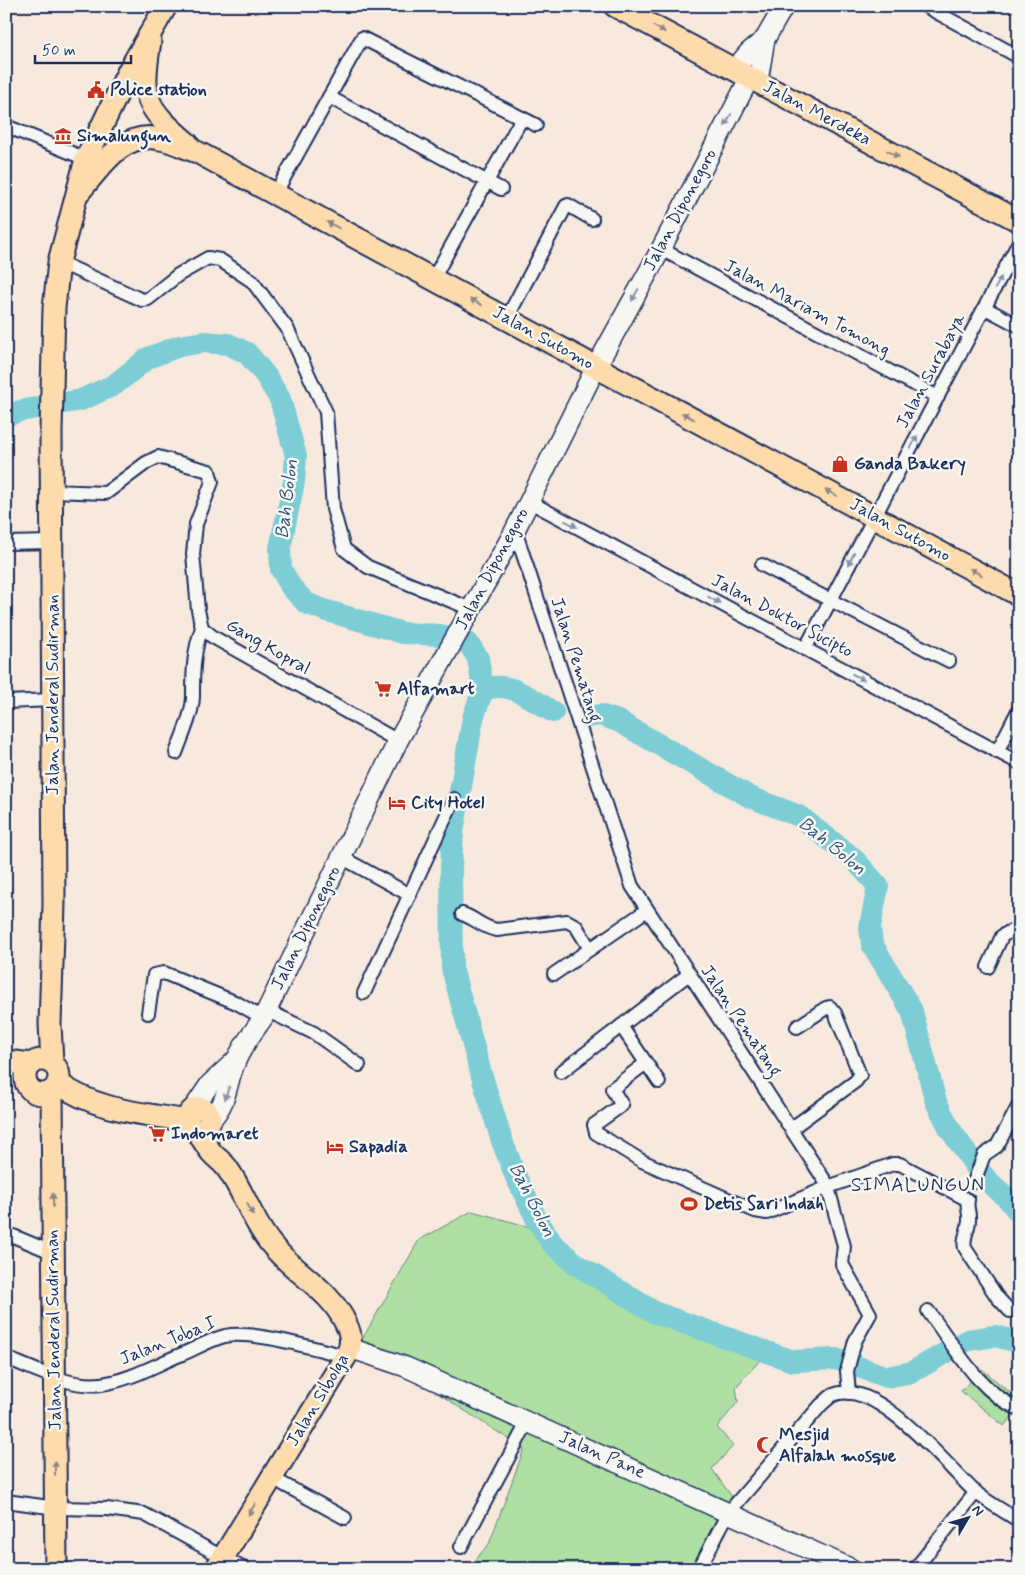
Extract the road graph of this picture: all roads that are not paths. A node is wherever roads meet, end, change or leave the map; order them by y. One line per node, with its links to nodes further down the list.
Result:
1 (166, 6): 5 (main road)
2 (615, 6): 8 (main road, Jalan Merdeka, one-way to 8)
3 (784, 6): 6 (street, Jalan Diponegoro)
4 (925, 6): 7 (street)
5 (151, 32): 13 (main road); 14 (main road)
6 (765, 39): 8 (street, Jalan Diponegoro); 8 (street, Jalan Diponegoro)
7 (1019, 56)
8 (748, 76): 20 (main road, Jalan Merdeka, one-way to 20); 22 (street, Jalan Diponegoro, one-way to 22)
9 (329, 97): 10 (street); 15 (street); 17 (street)
10 (522, 118): 11 (street); 15 (street)
11 (536, 125)
12 (6, 126): 14 (street)
13 (197, 152): 17 (main road, Jalan Sutomo); 18 (main road, Jalan Sutomo)
14 (86, 159): 18 (main road)
15 (486, 181): 16 (street); 24 (street)
16 (501, 189)
17 (276, 194): 24 (main road, Jalan Sutomo, one-way to 17)
18 (76, 196): 23 (main road)
19 (592, 219): 26 (street)
20 (1019, 221)
21 (1019, 242): 25 (street, Jalan Surabaya, one-way to 21)
22 (660, 249): 28 (street, Jalan Diponegoro, one-way to 28); 29 (street, Jalan Mariam Tomong)
23 (59, 262): 30 (main road, Jalan Jenderal Sudirman); 39 (street)
24 (433, 279): 26 (main road, Jalan Sutomo, one-way to 24)
25 (984, 308): 27 (street); 29 (street, Jalan Surabaya)
26 (507, 318): 28 (main road, Jalan Sutomo)
27 (1019, 326)
28 (596, 367): 31 (street, Jalan Diponegoro); 32 (main road, Jalan Sutomo, one-way to 28)
29 (938, 397): 32 (street, Jalan Surabaya, one-way to 29)
30 (52, 491): 34 (main road, Jalan Jenderal Sudirman); 40 (street, Gang Kopral)
31 (528, 501): 33 (street, Jalan Diponegoro); 41 (street, Jalan Doktor Sucipto, one-way to 41)
32 (874, 516): 37 (main road, Jalan Sutomo, one-way to 32); 38 (street, Jalan Surabaya, one-way to 38)
33 (515, 530): 39 (street, Jalan Diponegoro); 53 (street, Jalan Pematang)
34 (52, 542): 35 (street); 43 (main road, Jalan Jenderal Sudirman)
35 (6, 543)
36 (762, 565): 38 (street)
37 (1019, 595)
38 (831, 598): 41 (street, Jalan Surabaya); 42 (street)
39 (469, 613): 46 (street, Jalan Diponegoro)
40 (202, 628): 46 (street, Gang Kopral); 48 (street)
41 (805, 649): 47 (street, Jalan Doktor Sucipto, one-way to 47)
42 (949, 661)
43 (53, 700): 44 (street); 70 (main road, Jalan Jenderal Sudirman)
44 (6, 702)
45 (1019, 709): 47 (street)
46 (398, 741): 51 (street, Jalan Diponegoro)
47 (998, 752): 49 (street, Jalan Doktor Sucipto)
48 (176, 753)
49 (1019, 763)
50 (454, 799): 52 (street)
51 (341, 857): 52 (street); 62 (street, Jalan Diponegoro)
52 (410, 895): 60 (street)
53 (647, 910): 56 (street); 59 (street, Jalan Pematang)
54 (462, 914): 56 (street)
55 (1019, 933): 57 (street)
56 (590, 949): 58 (street)
57 (988, 967)
58 (554, 974)
59 (689, 974): 63 (street); 74 (street, Jalan Pematang)
60 (364, 993)
61 (148, 1013): 62 (street)
62 (264, 1014): 67 (street); 73 (street, Jalan Diponegoro)
63 (621, 1026): 66 (street); 69 (street)
64 (797, 1027): 74 (street)
65 (6, 1061): 70 (main road)
66 (646, 1063): 71 (street); 76 (street)
67 (359, 1065)
68 (6, 1068): 70 (main road)
69 (561, 1072)
70 (43, 1073): 73 (main road); 78 (main road, Jalan Jenderal Sudirman, one-way to 70)
71 (659, 1082)
72 (1019, 1104): 75 (street)
73 (199, 1121): 81 (main road, Jalan Sibolga, one-way to 81)
74 (792, 1128): 76 (street, Jalan Pematang)
75 (974, 1182)
76 (828, 1187): 80 (street); 84 (street, Jalan Pematang)
77 (6, 1233): 78 (street)
78 (54, 1253): 83 (main road, Jalan Jenderal Sudirman)
79 (928, 1310): 85 (street)
80 (1010, 1311)
81 (348, 1352): 83 (street, Jalan Toba I); 86 (street, Jalan Pane); 87 (main road, Jalan Sibolga)
82 (6, 1358): 83 (street, Jalan Toba I)
83 (55, 1378): 90 (main road, Jalan Jenderal Sudirman, one-way to 83)
84 (849, 1393): 88 (street); 91 (street)
85 (1019, 1409)
86 (528, 1421): 91 (street, Jalan Pane); 94 (street)
87 (272, 1478): 92 (street); 95 (main road, Jalan Sibolga, one-way to 95)
88 (976, 1492): 93 (street); 100 (street)
89 (6, 1501): 90 (street)
90 (56, 1508): 95 (street); 96 (main road, Jalan Jenderal Sudirman)
91 (728, 1513): 98 (street); 99 (street, Jalan Pane)
92 (345, 1518)
93 (1019, 1521)
94 (461, 1547)
95 (220, 1563): 97 (street)
96 (56, 1569)
97 (244, 1569)
98 (699, 1569)
99 (852, 1569)
100 (915, 1569)

